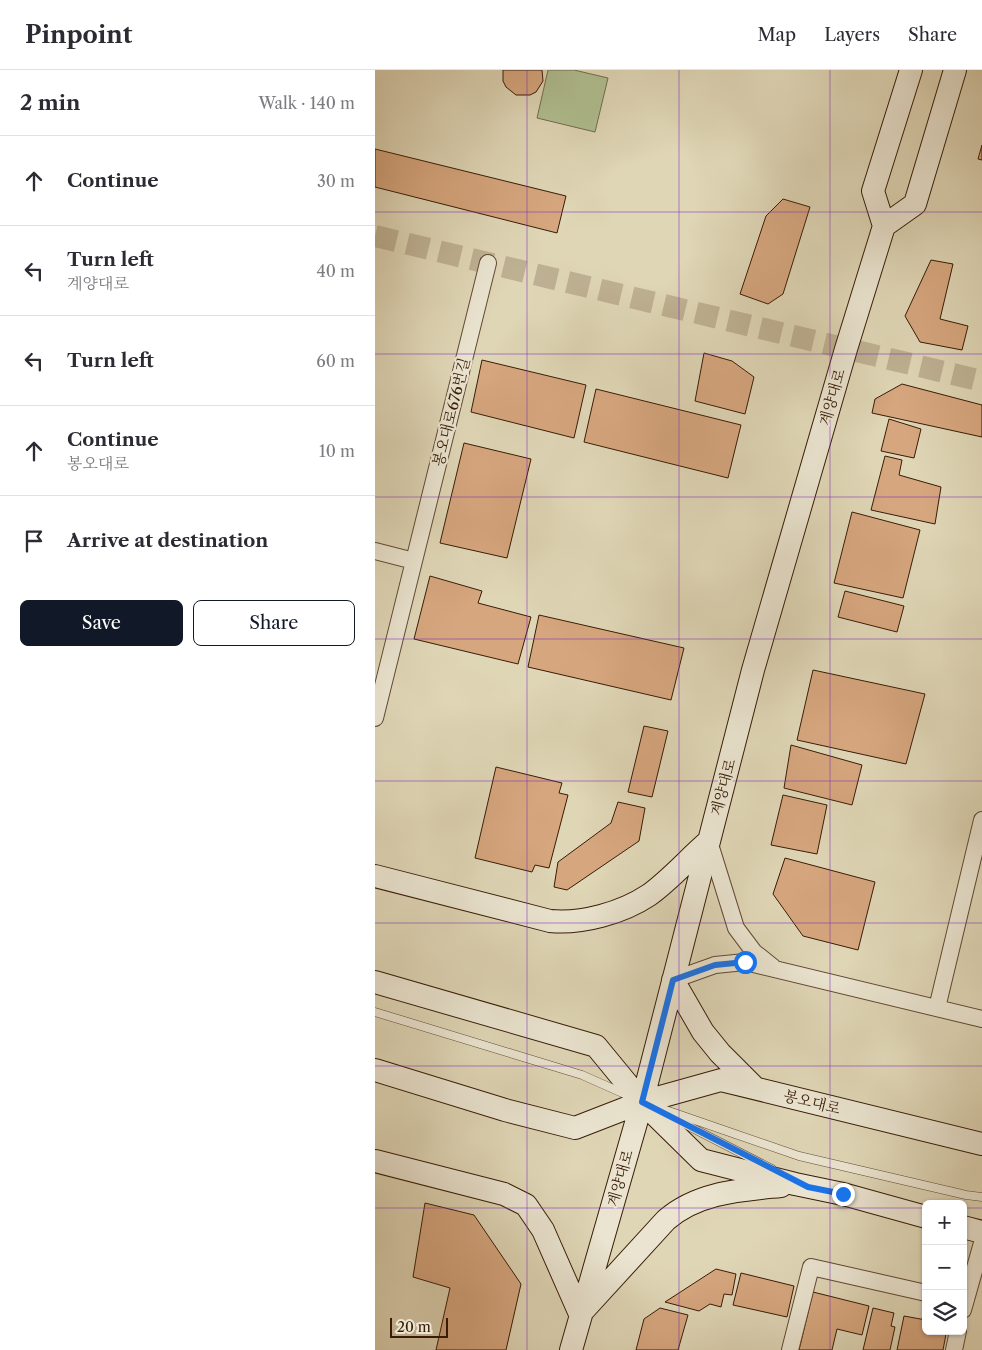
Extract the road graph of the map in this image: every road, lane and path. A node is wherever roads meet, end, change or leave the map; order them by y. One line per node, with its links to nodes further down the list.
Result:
1 (911, 70): 3 (main road)
2 (955, 70): 3 (main road)
3 (884, 226): 9 (main road, 계양대로)
4 (488, 263): 6 (street, 봉오대로676번길)
5 (375, 551): 6 (street)
6 (414, 561): 7 (street, 봉오대로676번길)
7 (375, 718)
8 (982, 820): 14 (street)
9 (709, 841): 10 (main road); 11 (street); 12 (main road, 계양대로)
10 (375, 876)
11 (779, 971): 12 (street); 14 (street)
12 (673, 980): 18 (main road); 19 (main road, 계양대로)
13 (375, 982): 19 (main road)
14 (937, 1008): 16 (street)
15 (375, 1012): 19 (lane)
16 (982, 1019)
17 (375, 1070): 19 (main road, 봉오대로)
18 (755, 1088): 19 (main road, 봉오대로); 20 (main road, 봉오대로)
19 (642, 1102): 22 (main road); 23 (lane); 30 (main road, 계양대로)
20 (982, 1144)
21 (375, 1161): 30 (main road)
22 (801, 1186): 24 (main road); 30 (main road)
23 (982, 1197)
24 (922, 1215)
25 (967, 1228): 26 (main road)
26 (982, 1232)
27 (982, 1243): 29 (street)
28 (922, 1292): 33 (street)
29 (967, 1295)
30 (580, 1314): 32 (main road, 계양대로)
31 (957, 1335): 34 (street)
32 (571, 1350)
33 (790, 1350)
34 (954, 1350)

